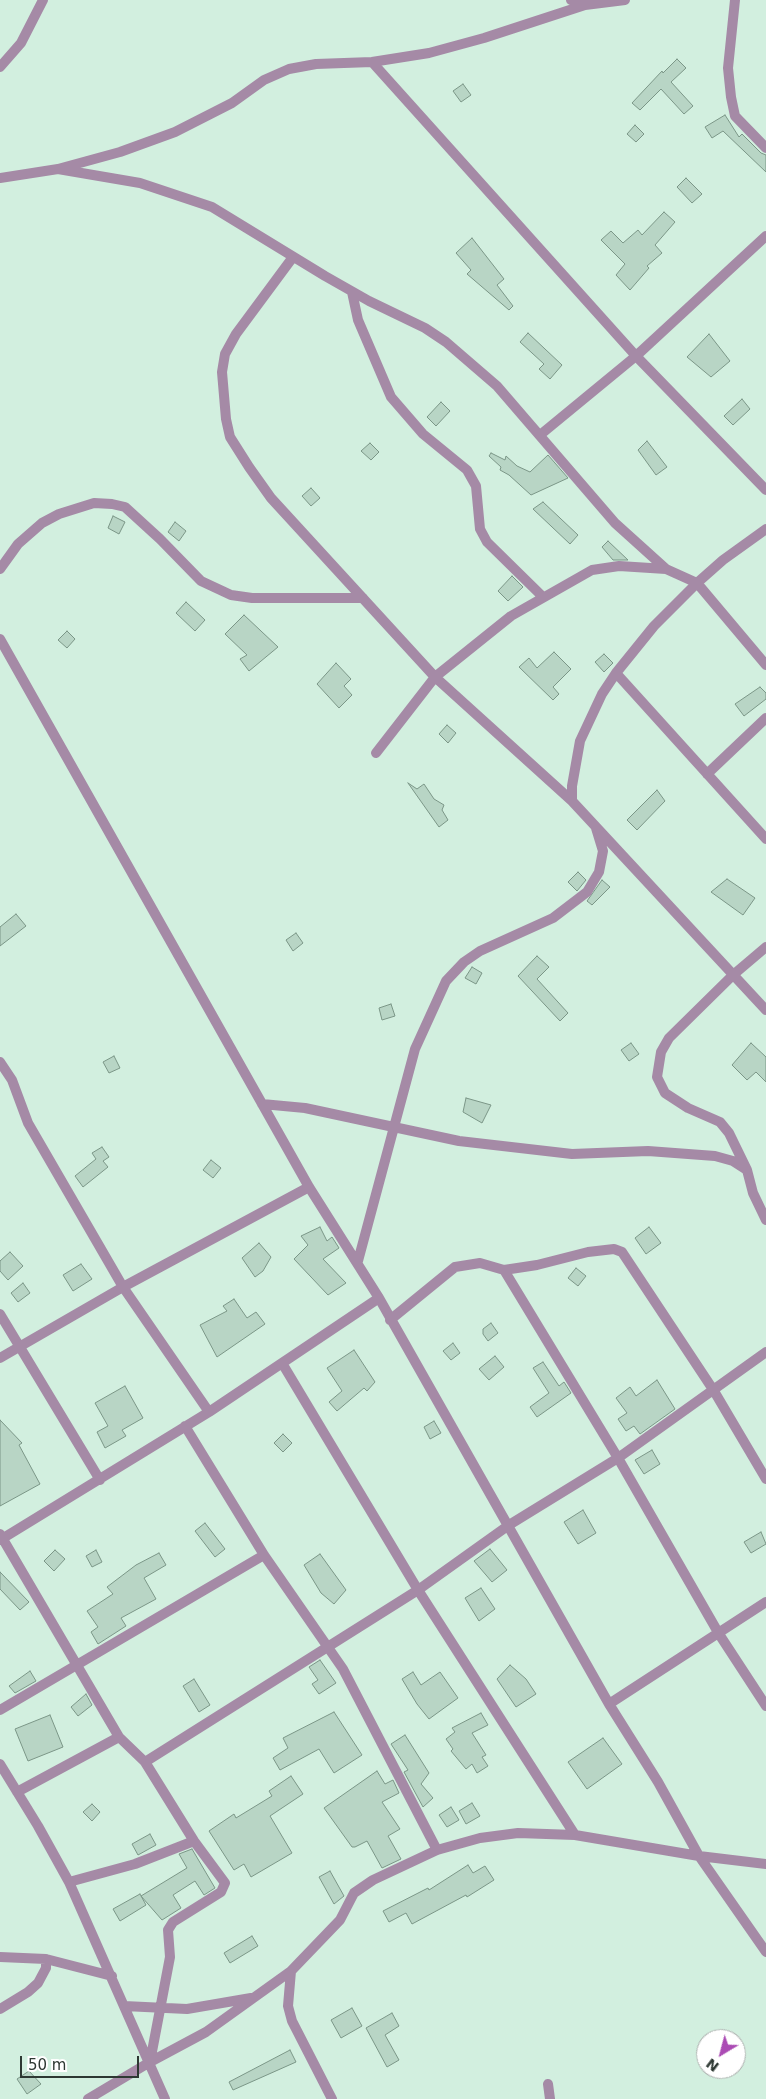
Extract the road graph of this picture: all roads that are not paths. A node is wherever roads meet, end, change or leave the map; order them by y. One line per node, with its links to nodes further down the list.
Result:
1 (43, 0): 7 (street)
2 (570, 0): 5 (street)
3 (625, 0): 5 (street)
4 (735, 0): 8 (street)
5 (585, 4): 6 (street)
6 (372, 62): 9 (street); 14 (street)
7 (0, 67)
8 (766, 148)
9 (58, 170): 10 (street); 12 (street)
10 (0, 178)
11 (766, 236): 14 (street)
12 (293, 257): 13 (street); 22 (street)
13 (352, 292): 15 (street); 21 (street)
14 (636, 356): 15 (street); 16 (street)
15 (540, 435): 19 (street)
16 (766, 490)
17 (766, 529): 20 (street)
18 (0, 569): 22 (street)
19 (666, 569): 20 (street); 21 (street)
20 (697, 583): 24 (street); 25 (street)
21 (543, 597): 26 (street)
22 (363, 598): 26 (street)
23 (0, 639): 37 (street)
24 (766, 665)
25 (616, 673): 29 (street); 30 (street)
26 (435, 677): 28 (street); 30 (street)
27 (766, 718): 29 (street)
28 (376, 753)
29 (707, 774): 32 (street)
30 (572, 801): 31 (street)
31 (595, 827): 34 (street); 38 (street)
32 (766, 839)
33 (766, 947): 34 (street)
34 (733, 975): 35 (street); 39 (street)
35 (766, 1010)
36 (0, 1062): 44 (street)
37 (262, 1104): 38 (street); 40 (street)
38 (394, 1126): 39 (street); 42 (street)
39 (747, 1170): 41 (street)
40 (309, 1187): 42 (street); 44 (street)
41 (766, 1220)
42 (358, 1262): 45 (street)
43 (504, 1270): 47 (street); 52 (street); 55 (street)
44 (123, 1287): 48 (street); 53 (street)
45 (379, 1298): 47 (street); 51 (street)
46 (0, 1314): 48 (street)
47 (390, 1320): 58 (street)
48 (19, 1346): 50 (street); 57 (street)
49 (766, 1352): 52 (street)
50 (0, 1358)
51 (282, 1363): 53 (street); 61 (street)
52 (714, 1391): 55 (street); 56 (street)
53 (209, 1412): 54 (street)
54 (185, 1426): 57 (street); 60 (street)
55 (618, 1458): 58 (street); 63 (street)
56 (766, 1479)
57 (100, 1480): 59 (street)
58 (509, 1525): 61 (street); 66 (street)
59 (1, 1538): 65 (street)
60 (264, 1555): 64 (street); 65 (street)
61 (418, 1590): 64 (street); 73 (street)
62 (766, 1602): 63 (street)
63 (719, 1634): 66 (street); 67 (street)
64 (329, 1647): 70 (street); 75 (street)
65 (79, 1666): 68 (street); 69 (street)
66 (610, 1704): 76 (street)
67 (766, 1706)
68 (0, 1710)
69 (119, 1736): 70 (street); 72 (street)
70 (145, 1762): 74 (street)
71 (0, 1764): 72 (street)
72 (17, 1792): 78 (street)
73 (574, 1835): 75 (street); 76 (street)
74 (194, 1842): 78 (street); 86 (street)
75 (437, 1850): 82 (street)
76 (699, 1856): 77 (street); 79 (street)
77 (766, 1864)
78 (69, 1882): 83 (street)
79 (766, 1952)
80 (0, 1957): 81 (street)
81 (46, 1959): 83 (street); 87 (street)
82 (291, 1972): 84 (street); 92 (street)
83 (112, 1976): 85 (street)
84 (254, 1998): 86 (street); 88 (street)
85 (124, 2006): 86 (street); 88 (street)
86 (159, 2008): 88 (street)
87 (0, 2009)
88 (150, 2062): 90 (street); 91 (street)
89 (548, 2084): 93 (street)
90 (88, 2099)
91 (165, 2099)
92 (332, 2099)
93 (550, 2099)

